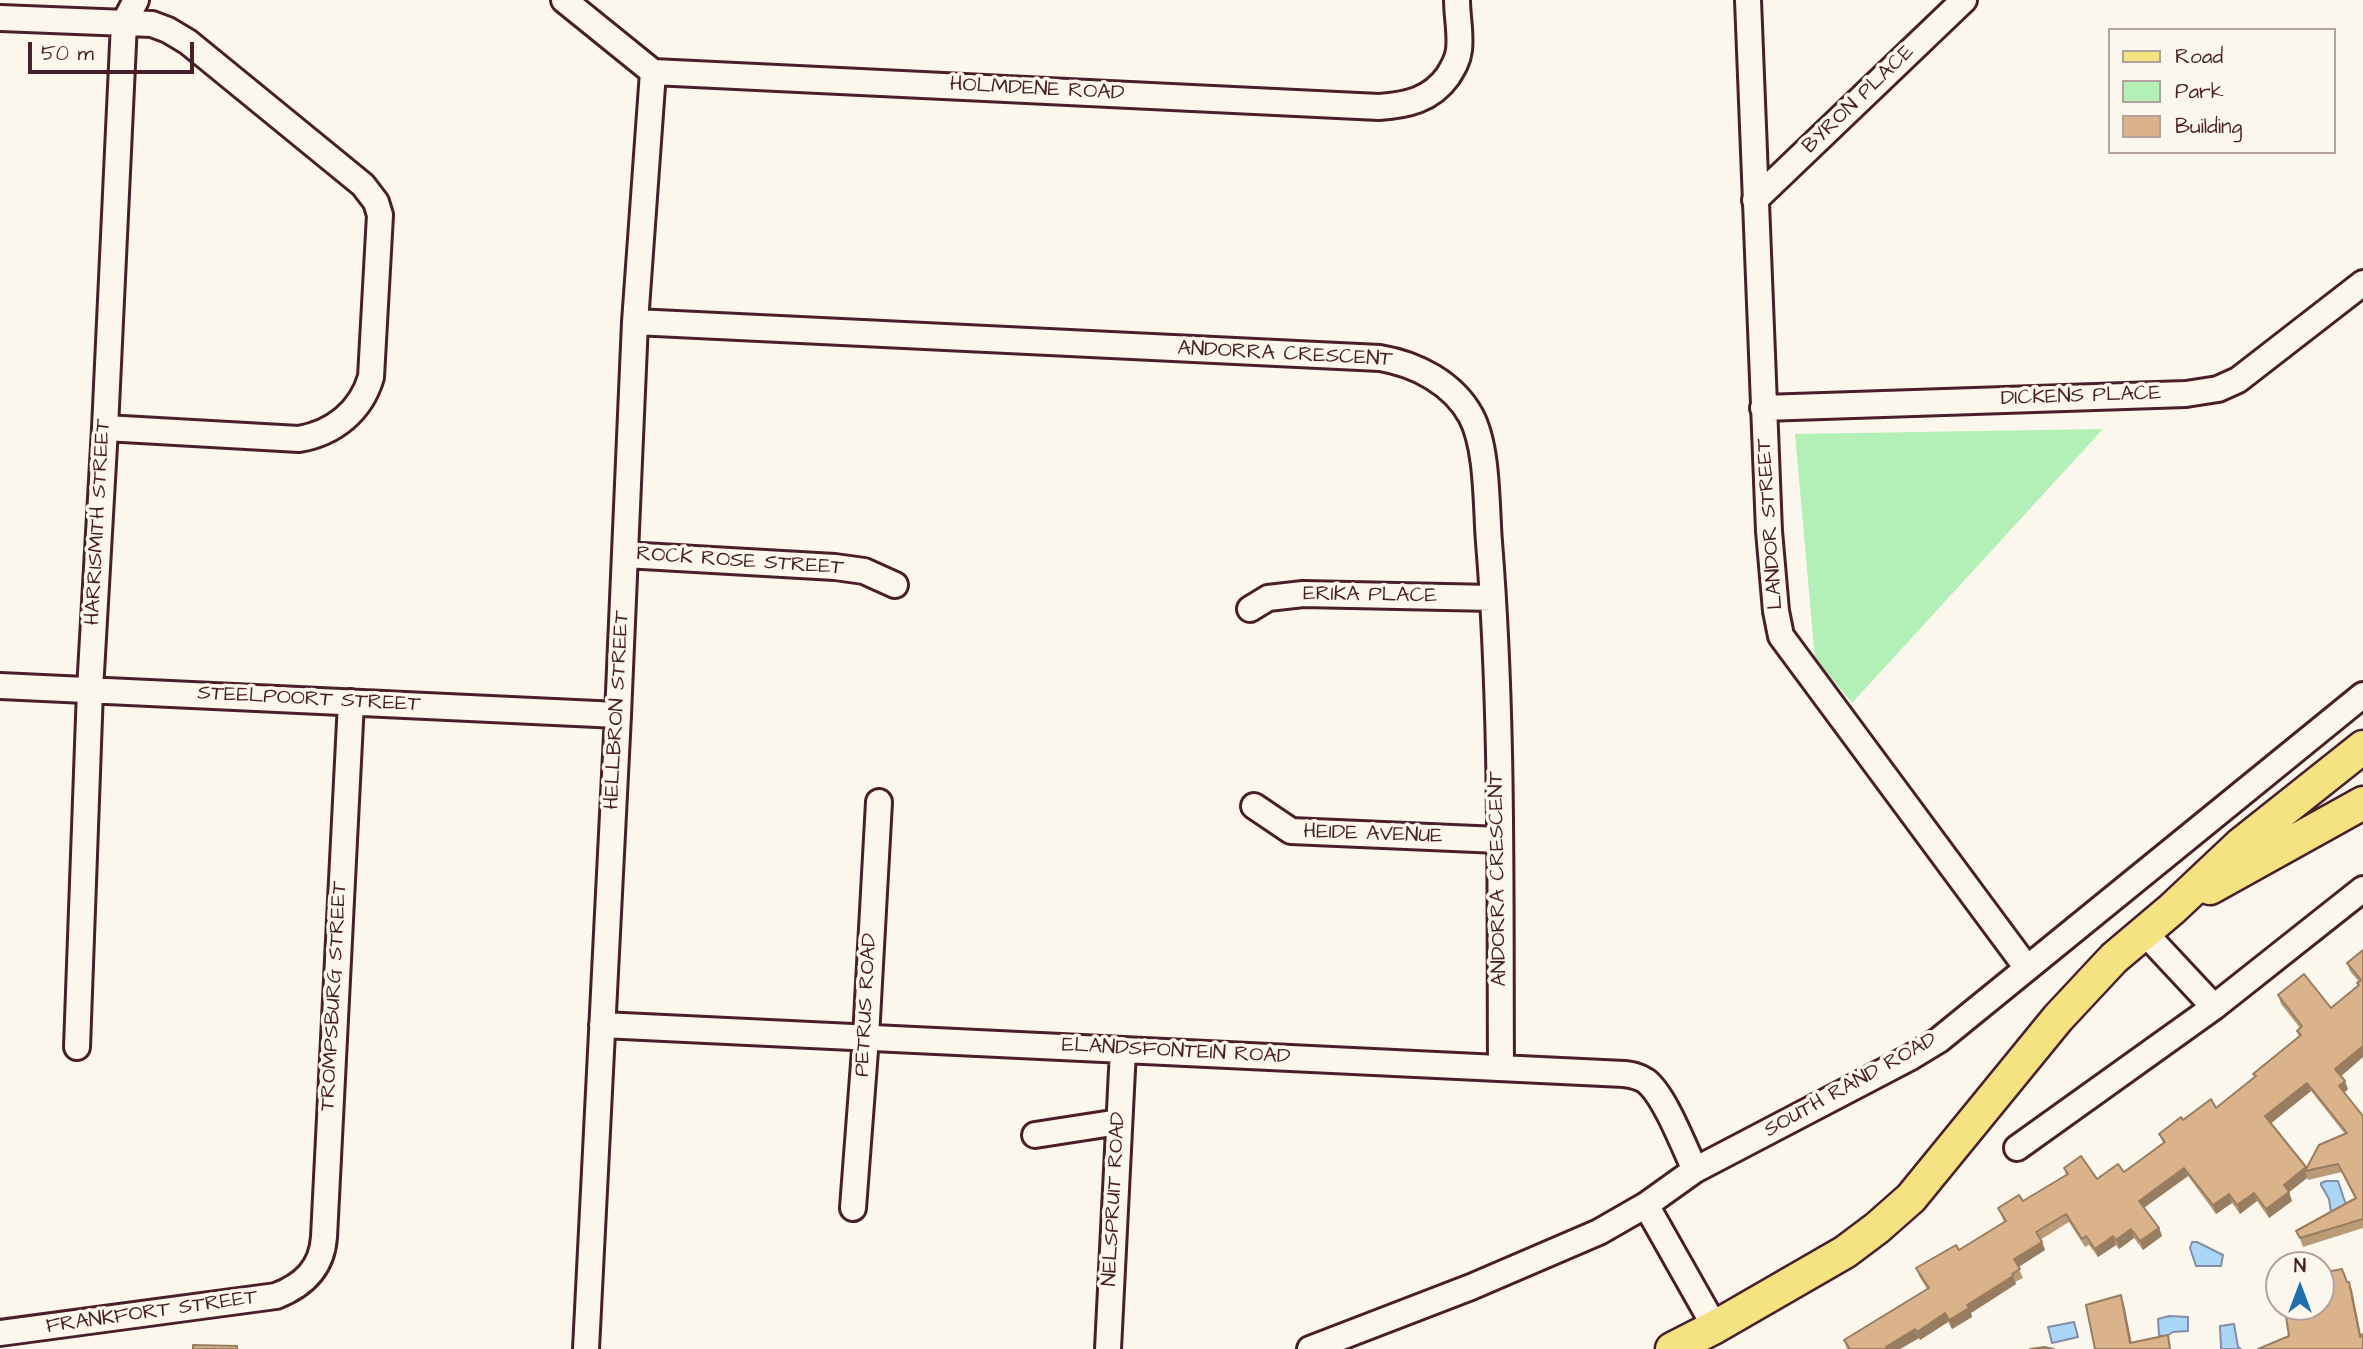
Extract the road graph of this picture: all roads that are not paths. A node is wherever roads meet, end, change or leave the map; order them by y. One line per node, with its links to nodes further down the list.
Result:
1 (136, 0): 7 (street, HARRISMITH STREET)
2 (564, 0): 8 (street)
3 (1457, 0): 8 (street, HOLMDENE ROAD)
4 (1748, 0): 9 (street, LANDOR STREET)
5 (1964, 0): 9 (street, BYRON PLACE)
6 (0, 18): 7 (street)
7 (124, 23): 13 (street, HARRISMITH STREET); 13 (street)
8 (653, 72): 11 (street, HELLBRON STREET)
9 (1755, 200): 12 (street, LANDOR STREET)
10 (2363, 283): 12 (street, DICKENS PLACE)
11 (635, 322): 14 (street, HELLBRON STREET); 16 (street, ANDORRA CRESCENT)
12 (1763, 408): 31 (street, LANDOR STREET)
13 (105, 428): 19 (street, HARRISMITH STREET)
14 (625, 555): 15 (street, ROCK ROSE STREET); 22 (street, HELLBRON STREET)
15 (895, 585)
16 (1493, 598): 17 (street, ERIKA PLACE); 27 (street, ANDORRA CRESCENT)
17 (1250, 610)
18 (0, 686): 19 (street, STEELPOORT STREET)
19 (90, 690): 21 (street, STEELPOORT STREET); 35 (street, HARRISMITH STREET)
20 (2363, 695): 31 (street, SOUTH RAND ROAD)
21 (351, 702): 22 (street, STEELPOORT STREET); 44 (street, TROMPSBURG STREET)
22 (618, 715): 33 (street, HELLBRON STREET)
23 (2363, 747): 29 (main road)
24 (879, 802): 34 (street, PETRUS ROAD)
25 (2363, 803): 29 (main road)
26 (1254, 806): 27 (street, HEIDE AVENUE)
27 (1499, 840): 37 (street, ANDORRA CRESCENT)
28 (2363, 889): 32 (street)
29 (2172, 908): 30 (main road)
30 (2144, 932): 32 (street); 45 (main road)
31 (2026, 968): 41 (street, SOUTH RAND ROAD)
32 (2214, 1007): 40 (street)
33 (603, 1025): 34 (street, ELANDSFONTEIN ROAD); 47 (street, HELLBRON STREET)
34 (866, 1037): 36 (street, ELANDSFONTEIN ROAD); 43 (street, PETRUS ROAD)
35 (76, 1047)
36 (1123, 1049): 37 (street, ELANDSFONTEIN ROAD); 38 (street, NELSPRUIT ROAD)
37 (1501, 1068): 41 (street, ELANDSFONTEIN ROAD)
38 (1119, 1122): 39 (street); 48 (street, NELSPRUIT ROAD)
39 (1035, 1135)
40 (2017, 1148)
41 (1695, 1170): 42 (street, SOUTH RAND ROAD)
42 (1646, 1205): 45 (street); 49 (street, SOUTH RAND ROAD)
43 (853, 1208)
44 (302, 1283): 46 (street, FRANKFORT STREET)
45 (1715, 1327): 50 (main road)
46 (0, 1333)
47 (586, 1349)
48 (1108, 1349)
49 (1310, 1349)
50 (1672, 1349)

